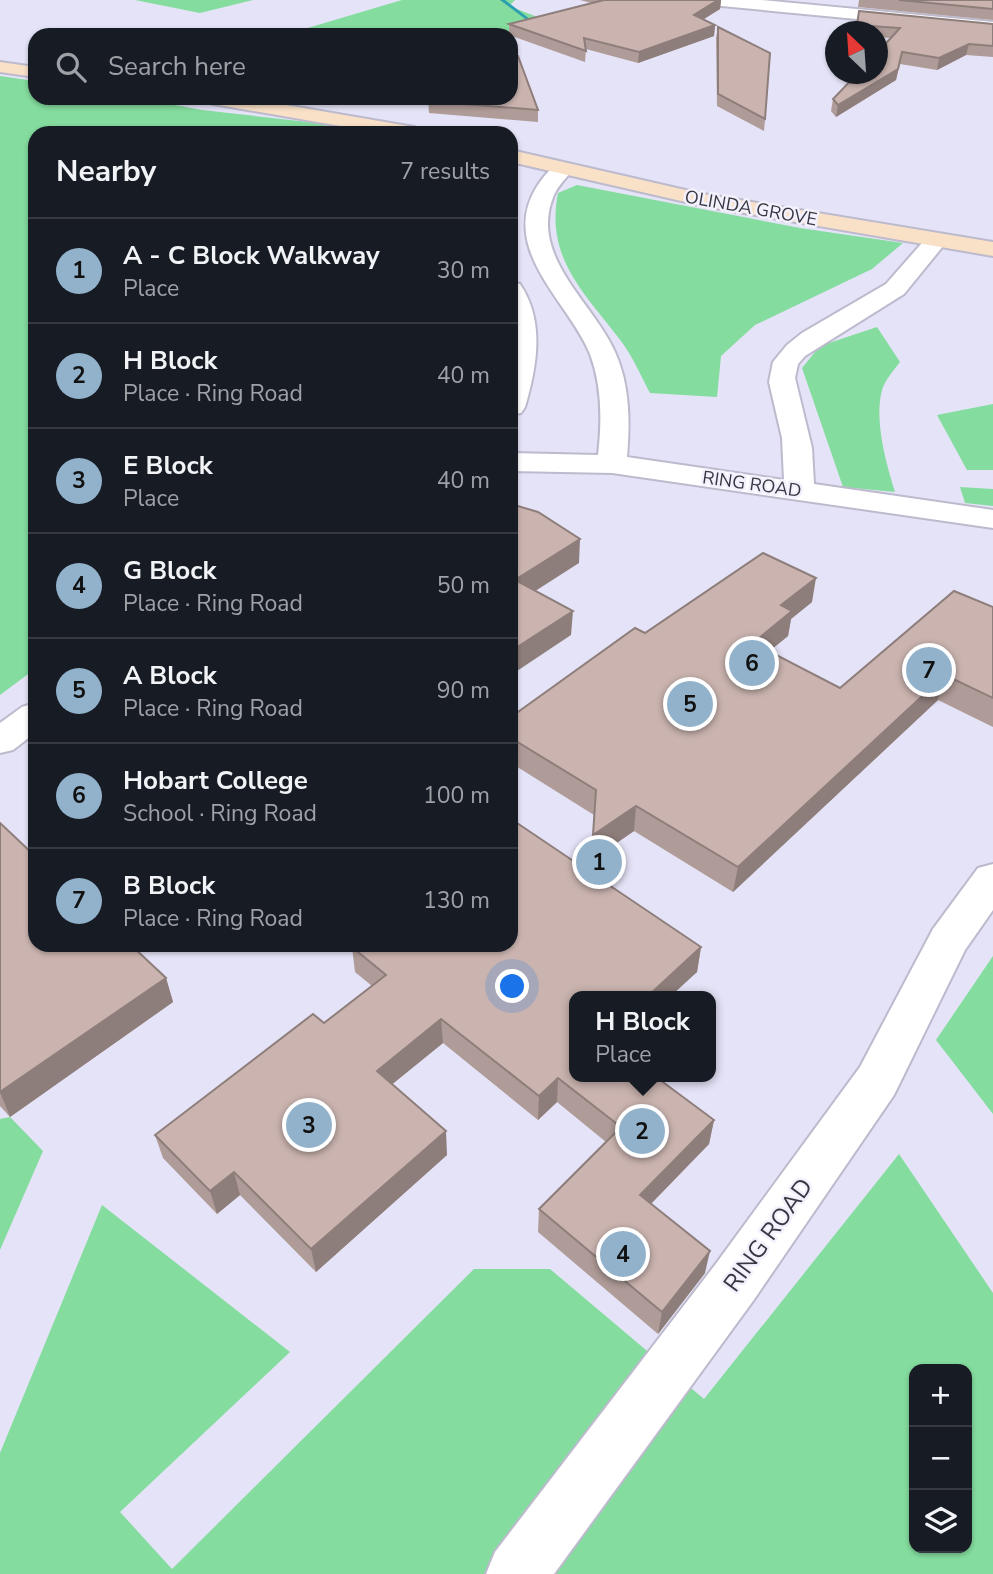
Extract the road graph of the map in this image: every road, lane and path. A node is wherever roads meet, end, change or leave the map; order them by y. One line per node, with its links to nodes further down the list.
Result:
1 (711, 0): 2 (street)
2 (812, 5): 3 (street)
3 (993, 27)
4 (0, 67): 5 (main road)
5 (28, 71)
6 (253, 105): 7 (main road)
7 (374, 126)
8 (518, 158): 9 (main road, OLINDA GROVE)
9 (563, 169): 10 (main road, OLINDA GROVE); 15 (street)
10 (937, 240): 11 (main road, OLINDA GROVE); 16 (street)
11 (993, 249)
12 (518, 307): 13 (street)
13 (518, 381)
14 (518, 462): 15 (street, RING ROAD)
15 (612, 464): 16 (street, RING ROAD)
16 (798, 491): 17 (street, RING ROAD)
17 (993, 519)
18 (28, 720): 19 (street)
19 (0, 741)
20 (993, 879): 21 (street, RING ROAD)
21 (517, 1574)

